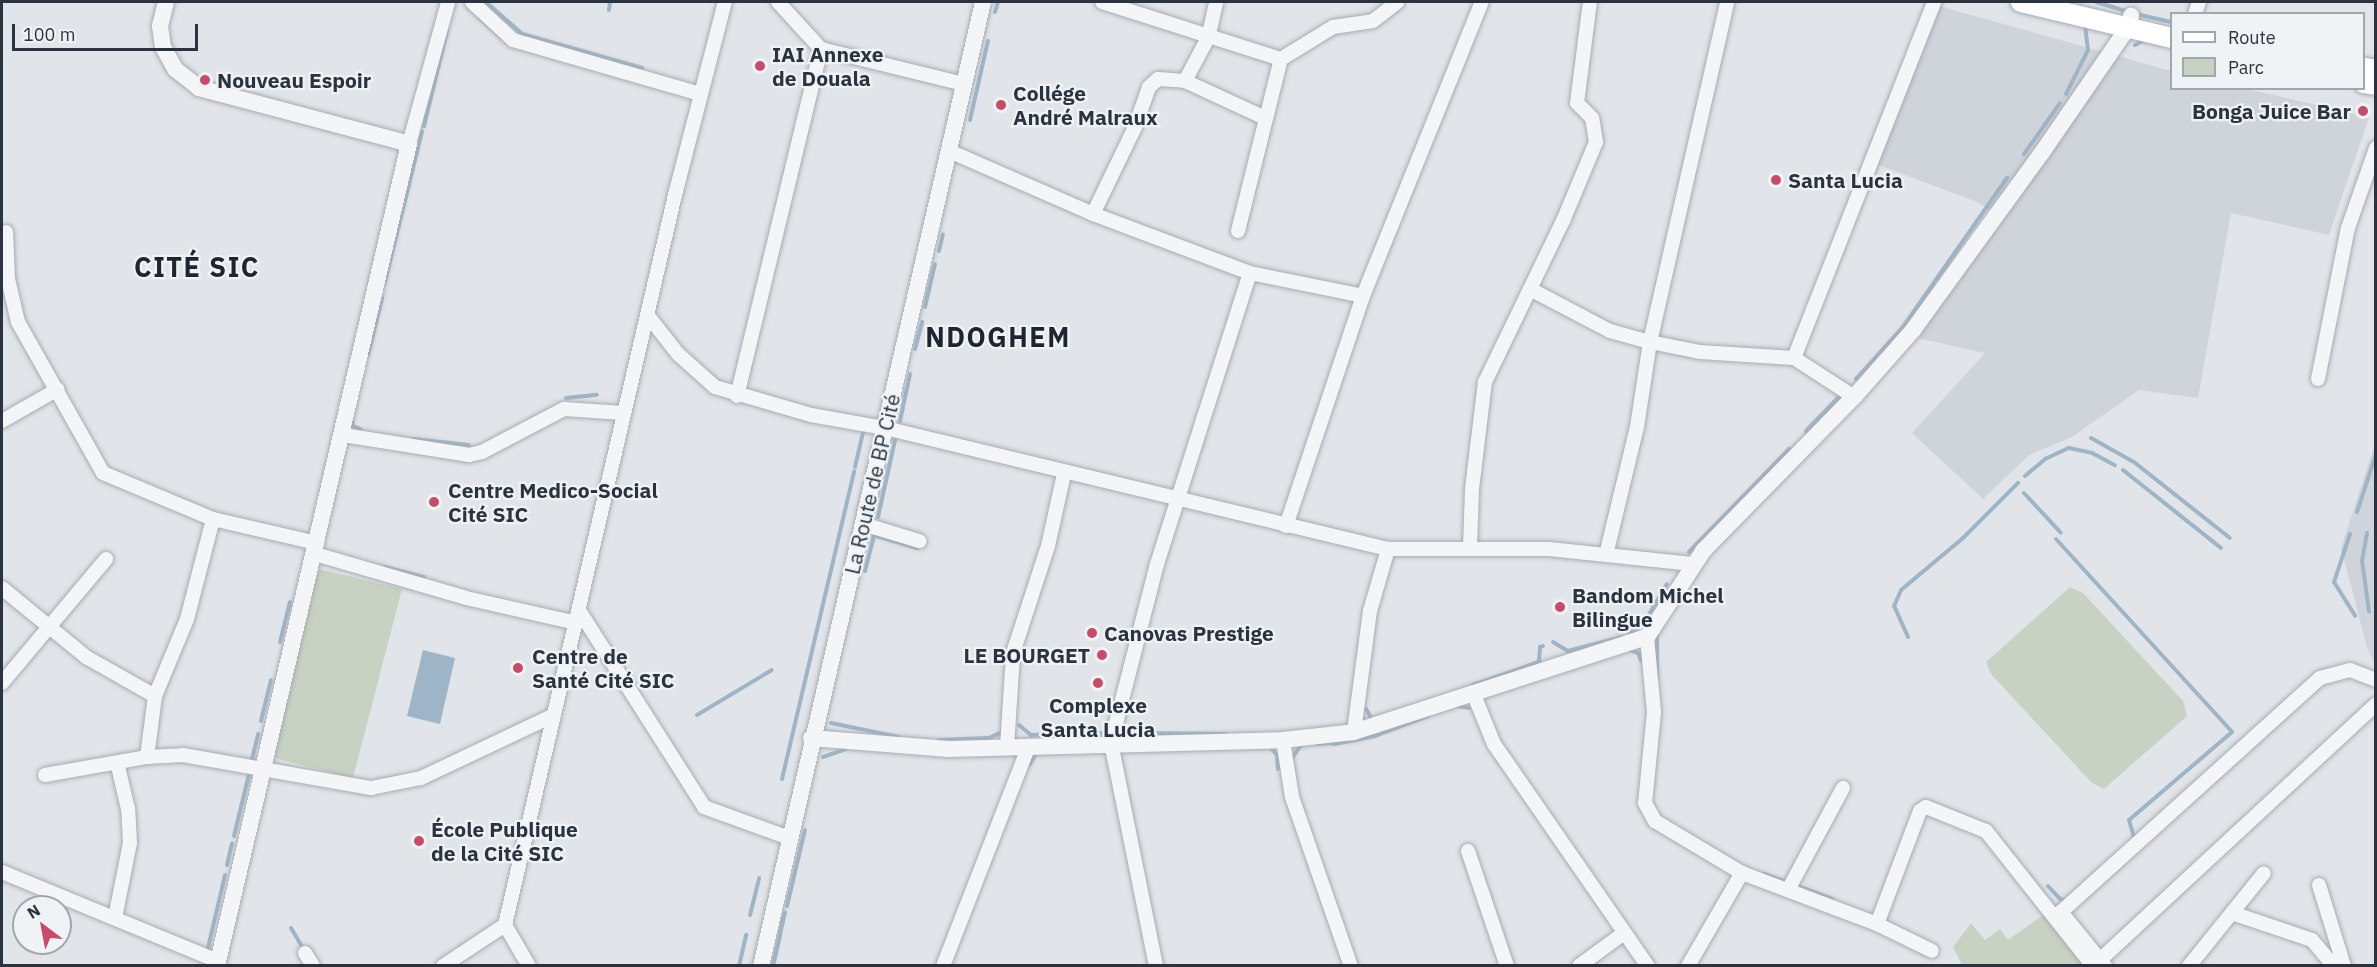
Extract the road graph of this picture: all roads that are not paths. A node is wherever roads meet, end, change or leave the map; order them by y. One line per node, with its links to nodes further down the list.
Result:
1 (166, 2): 26 (street)
2 (448, 2): 26 (street)
3 (472, 2): 24 (street)
4 (725, 2): 24 (street)
5 (778, 2): 20 (street)
6 (983, 2): 23 (street, La Route de BP Cité)
7 (1102, 2): 19 (street)
8 (1216, 2): 19 (street)
9 (1397, 2): 21 (street)
10 (1482, 2): 34 (street)
11 (1590, 2): 33 (street)
12 (1727, 2): 36 (street)
13 (1934, 2): 37 (street)
14 (2021, 2): 16 (main road)
15 (2071, 2): 16 (main road)
16 (2129, 23): 17 (main road); 18 (main road); 41 (street)
17 (2170, 25)
18 (2170, 37)
19 (1208, 38): 21 (street); 22 (street)
20 (820, 49): 23 (street); 40 (street)
21 (1281, 59): 25 (street)
22 (1185, 81): 25 (street); 29 (street)
23 (964, 84): 28 (street, La Route de BP Cité)
24 (700, 94): 35 (street)
25 (1265, 118): 30 (street)
26 (409, 144): 45 (street)
27 (2376, 148): 38 (street)
28 (949, 151): 29 (street); 44 (street, La Route de BP Cité)
29 (1092, 214): 32 (street)
30 (1238, 231)
31 (6, 232): 39 (street)
32 (1251, 273): 34 (street); 47 (street)
33 (1530, 289): 36 (street); 52 (street)
34 (1363, 296): 50 (street)
35 (649, 317): 40 (street); 42 (street)
36 (1650, 342): 37 (street); 55 (street)
37 (1794, 358): 41 (street)
38 (2318, 379)
39 (58, 389): 43 (street); 48 (street)
40 (737, 396): 44 (street)
41 (1854, 397): 57 (street)
42 (623, 413): 45 (street); 59 (street)
43 (2, 421)
44 (885, 428): 46 (street); 49 (street, La Route de BP Cité)
45 (344, 435): 53 (street)
46 (1064, 474): 47 (street); 72 (street)
47 (1179, 501): 50 (street); 71 (street)
48 (213, 519): 53 (street); 65 (street)
49 (863, 524): 51 (street); 69 (street, La Route de BP Cité)
50 (1286, 526): 54 (street)
51 (919, 541)
52 (1470, 547): 54 (street); 55 (street)
53 (316, 548): 59 (street); 76 (street)
54 (1388, 549): 68 (street)
55 (1606, 555): 57 (street)
56 (106, 559): 60 (street)
57 (1692, 564): 61 (street)
58 (2, 588): 60 (street)
59 (578, 618): 67 (street); 79 (street)
60 (50, 630): 63 (street); 65 (street)
61 (1647, 637): 64 (street); 82 (street)
62 (2376, 680): 93 (street)
63 (2, 683)
64 (1474, 695): 68 (street); 90 (street)
65 (155, 696): 74 (street)
66 (2376, 704): 93 (street)
67 (554, 715): 76 (street); 89 (street)
68 (1354, 732): 70 (street)
69 (812, 738): 72 (street); 79 (street, La Route de BP Cité)
70 (1284, 740): 71 (street); 99 (street)
71 (1111, 743): 73 (street); 98 (street)
72 (1007, 747): 73 (street)
73 (1028, 748): 97 (street)
74 (147, 757): 75 (street); 76 (street)
75 (117, 762): 77 (street); 87 (street)
76 (263, 767): 92 (street)
77 (45, 775)
78 (1843, 788): 85 (street)
79 (789, 837): 96 (street, La Route de BP Cité)
80 (1468, 851): 100 (street)
81 (2, 872): 87 (street)
82 (1742, 873): 85 (street); 103 (street)
83 (2264, 873): 86 (street)
84 (2319, 885): 106 (street)
85 (1788, 890): 88 (street)
86 (2232, 913): 104 (street); 105 (street)
87 (115, 918): 92 (street)
88 (1877, 924): 91 (street); 93 (street)
89 (505, 925): 94 (street); 95 (street)
90 (1624, 933): 101 (street); 102 (street)
91 (1932, 951)
92 (217, 963)
93 (2100, 963)
94 (443, 966)
95 (528, 966)
96 (760, 966)
97 (943, 966)
98 (1156, 966)
99 (1352, 966)
100 (1507, 966)
101 (1580, 966)
102 (1648, 966)
103 (1688, 966)
104 (2189, 966)
105 (2334, 966)
106 (2344, 966)

